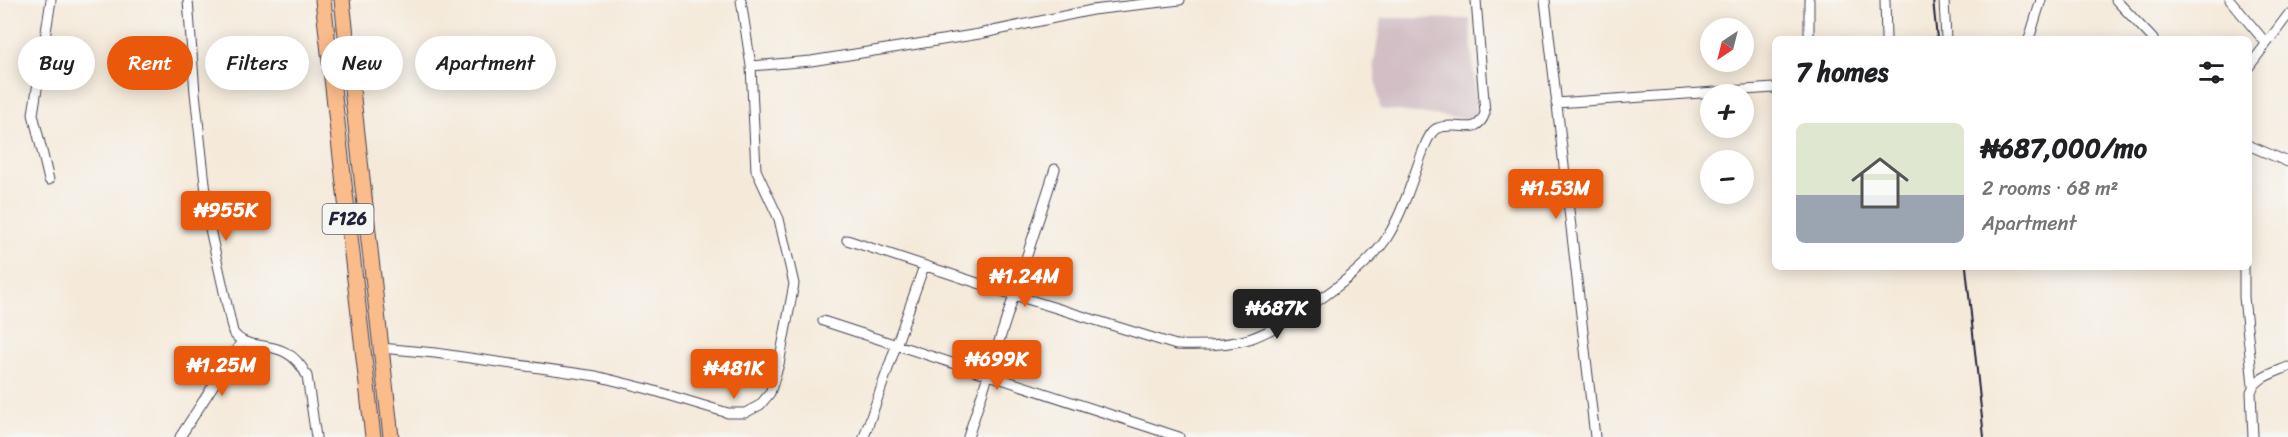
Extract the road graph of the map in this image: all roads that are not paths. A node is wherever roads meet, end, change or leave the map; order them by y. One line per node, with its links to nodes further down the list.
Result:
1 (51, 0): 29 (street)
2 (188, 0): 37 (street)
3 (323, 0): 31 (main road, F126)
4 (342, 0): 30 (main road, F126)
5 (741, 0): 23 (street)
6 (1180, 0): 23 (street)
7 (1476, 0): 35 (street)
8 (1545, 0): 25 (street)
9 (1809, 0): 16 (street)
10 (1885, 0): 17 (street)
11 (1944, 0): 18 (street)
12 (2041, 0): 19 (street)
13 (2116, 0): 20 (street)
14 (2230, 0): 21 (street)
15 (2288, 15): 21 (street)
16 (1809, 36)
17 (1886, 36)
18 (1946, 36)
19 (2029, 36)
20 (2150, 36)
21 (2266, 43): 22 (street)
22 (2252, 62)
23 (751, 66): 39 (street)
24 (1772, 88): 25 (street)
25 (1556, 103): 50 (street)
26 (2252, 147): 27 (street)
27 (2288, 162)
28 (1054, 169): 35 (street)
29 (48, 180)
30 (366, 209): 31 (main road); 39 (main road, F126)
31 (347, 212): 45 (main road, F126)
32 (847, 240): 33 (street)
33 (924, 266): 35 (street); 38 (street)
34 (2244, 270): 42 (street)
35 (1014, 295): 41 (street)
36 (823, 321): 38 (street)
37 (242, 341): 43 (street); 44 (street)
38 (898, 345): 41 (street); 47 (street)
39 (381, 348): 46 (main road, F126)
40 (2288, 367): 42 (street)
41 (989, 374): 48 (street); 49 (street)
42 (2253, 385): 51 (street)
43 (180, 437)
44 (315, 437)
45 (373, 437)
46 (391, 437)
47 (864, 437)
48 (968, 437)
49 (1179, 437)
50 (1595, 437)
51 (2253, 437)

